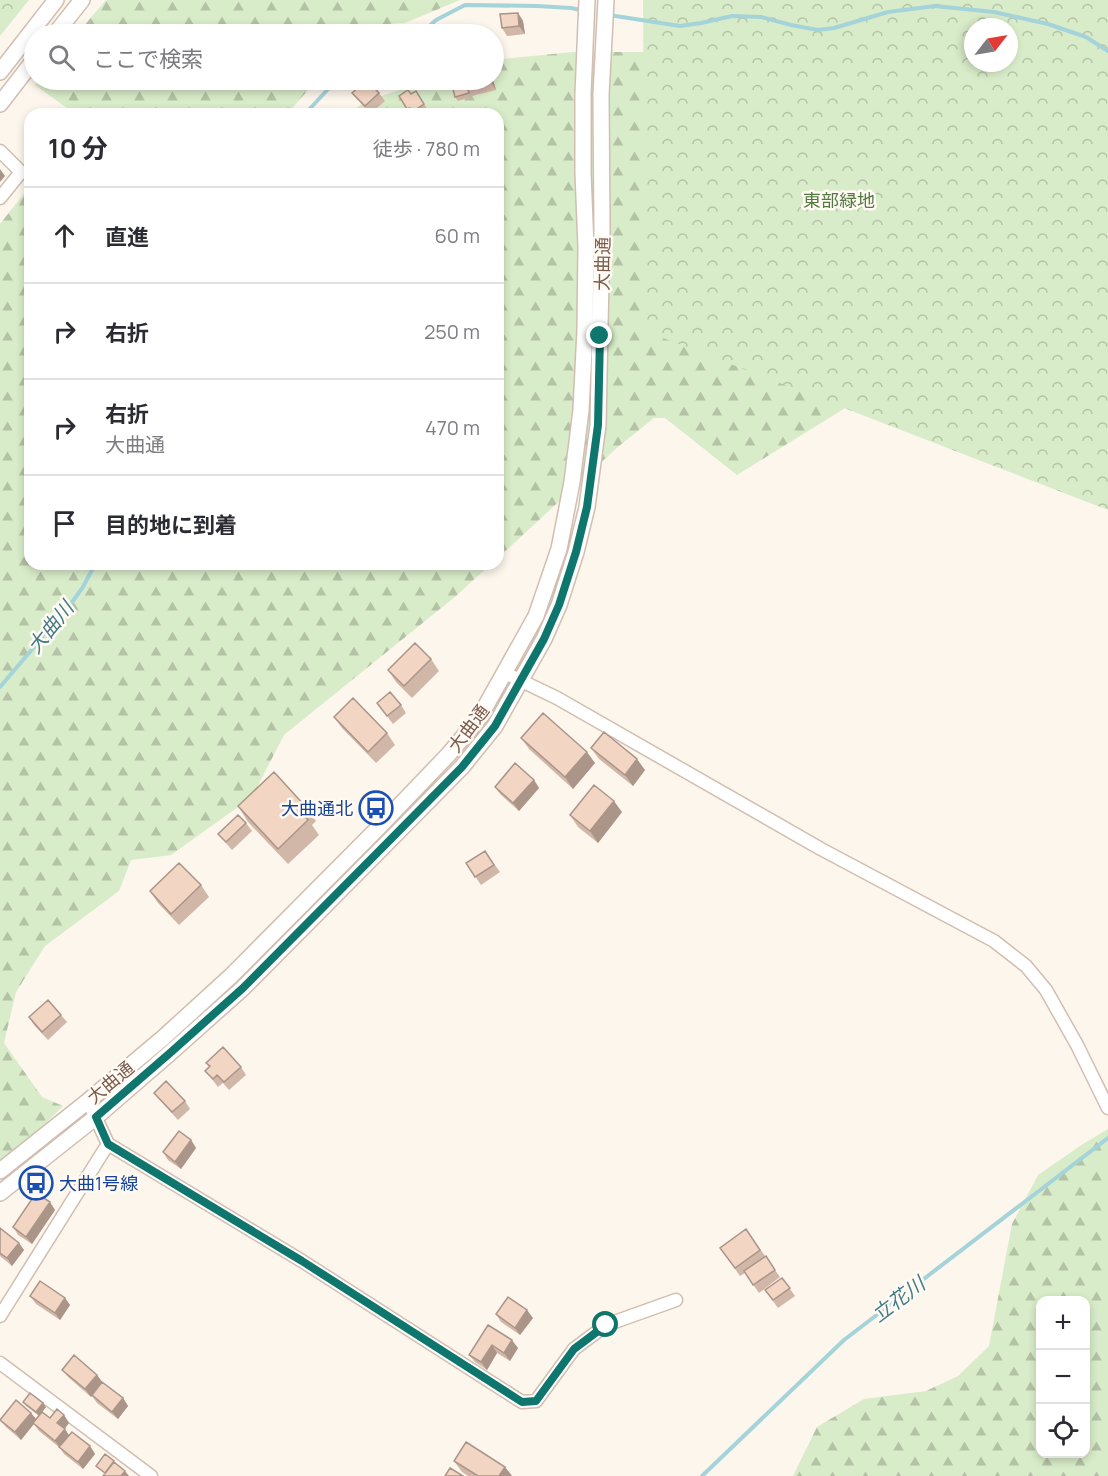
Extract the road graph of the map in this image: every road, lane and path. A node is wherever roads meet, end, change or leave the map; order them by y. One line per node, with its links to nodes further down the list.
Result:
1 (56, 0): 5 (street)
2 (82, 0): 6 (street)
3 (587, 0): 13 (street, 大曲通)
4 (606, 0): 14 (street, 大曲通)
5 (37, 24)
6 (63, 24)
7 (24, 41): 8 (street)
8 (0, 72)
9 (24, 73): 10 (street)
10 (0, 104)
11 (0, 151): 12 (street)
12 (0, 198)
13 (505, 673): 14 (street); 15 (street, 大曲通)
14 (521, 680): 16 (street); 17 (street, 大曲通)
15 (88, 1101): 17 (street); 19 (street, 大曲通)
16 (1108, 1108)
17 (96, 1117): 18 (street); 20 (street, 大曲通)
18 (108, 1144): 21 (street); 22 (street)
19 (0, 1171)
20 (0, 1193)
21 (676, 1300)
22 (0, 1316)
23 (0, 1364): 24 (street)
24 (151, 1476)

